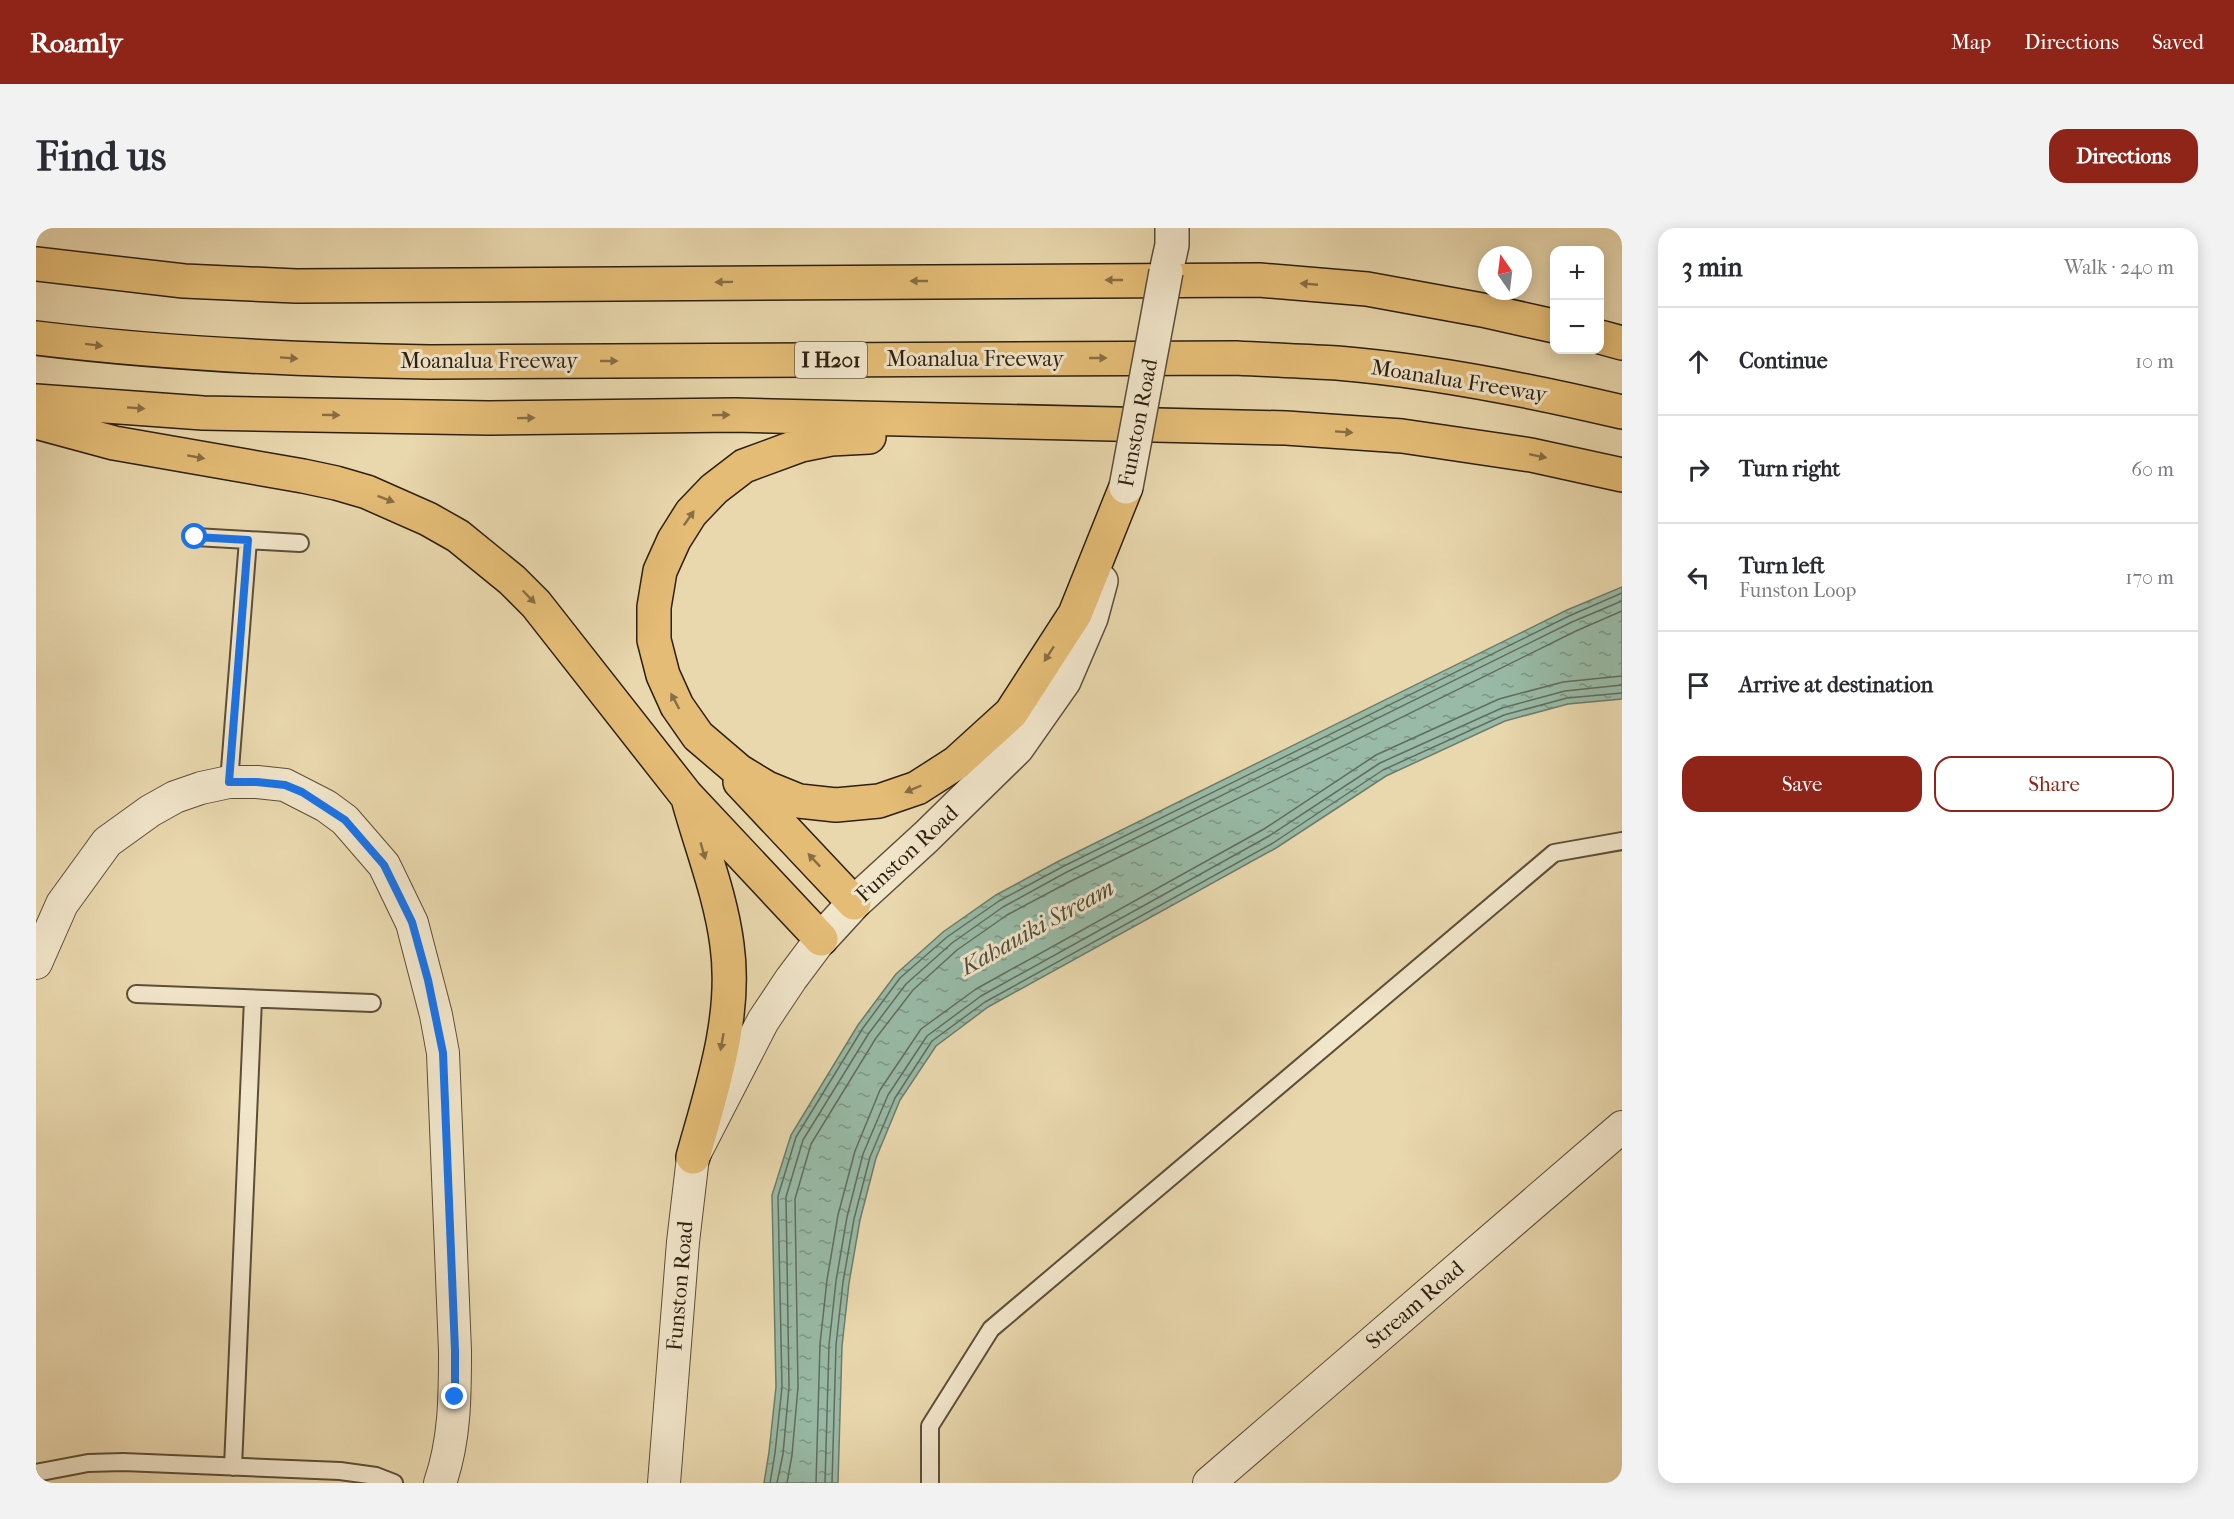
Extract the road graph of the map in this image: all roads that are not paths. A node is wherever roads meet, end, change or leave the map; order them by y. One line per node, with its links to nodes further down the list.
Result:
1 (1170, 234): 16 (street, Funston Road, bridge)
2 (36, 264): 3 (highway, one-way to 2)
3 (1367, 289): 4 (highway); 7 (highway)
4 (1550, 312)
5 (1604, 321): 6 (highway)
6 (1622, 323)
7 (1550, 326)
8 (36, 338): 12 (highway, Moanalua Freeway / I H201, one-way to 12)
9 (1604, 338): 10 (highway)
10 (1622, 343)
11 (36, 401): 14 (highway, one-way to 14)
12 (1622, 412)
13 (36, 423): 22 (highway, one-way to 22)
14 (1286, 428): 15 (highway, one-way to 15); 20 (highway, one-way to 14)
15 (1622, 475)
16 (1126, 487): 20 (highway, one-way to 20); 24 (street, Funston Road)
17 (195, 537): 18 (lane)
18 (248, 540): 19 (lane); 21 (lane)
19 (300, 543)
20 (698, 736): 24 (highway, one-way to 20)
21 (229, 782): 26 (street); 35 (street)
22 (686, 795): 25 (highway); 31 (highway, one-way to 31)
23 (1622, 841): 37 (lane)
24 (854, 903): 25 (street, Funston Road)
25 (821, 939): 31 (street, Funston Road)
26 (36, 963)
27 (136, 994): 28 (lane)
28 (253, 999): 29 (lane); 32 (lane)
29 (372, 1003)
30 (1622, 1127): 38 (street, Stream Road)
31 (693, 1157): 36 (street, Funston Road)
32 (233, 1467): 33 (lane); 34 (lane)
33 (36, 1473)
34 (394, 1483)
35 (440, 1483)
36 (664, 1483)
37 (930, 1483)
38 (1209, 1483)

